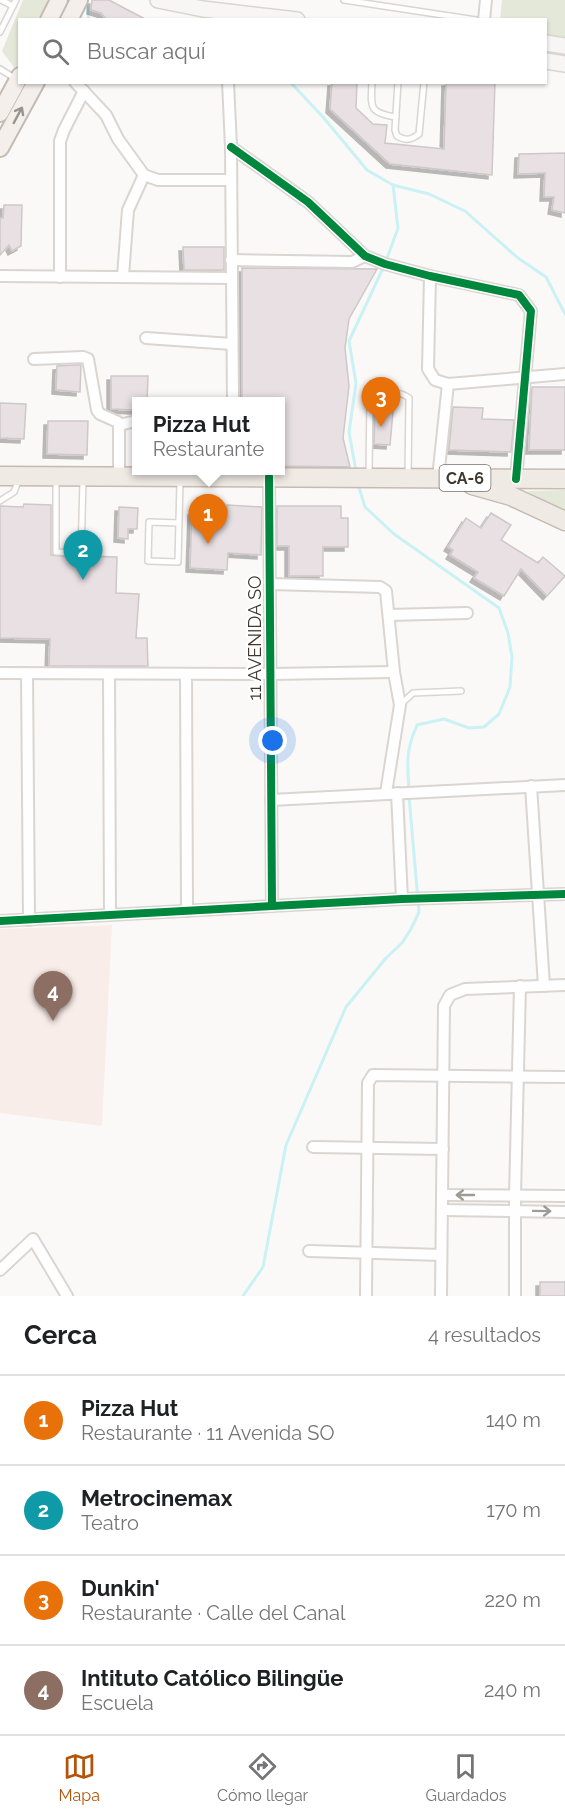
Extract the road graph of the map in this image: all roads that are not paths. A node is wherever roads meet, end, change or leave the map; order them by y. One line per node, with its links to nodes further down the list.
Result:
1 (2, 0): 7 (lane)
2 (79, 0): 11 (main road)
3 (158, 0): 8 (main road)
4 (344, 0): 13 (lane)
5 (486, 0): 14 (street)
6 (57, 1): 10 (main road)
7 (14, 3): 15 (lane)
8 (203, 4): 9 (main road)
9 (224, 15): 12 (main road)
10 (50, 18)
11 (70, 18)
12 (268, 18)
13 (463, 18)
14 (484, 18)
15 (0, 32)
16 (547, 43): 17 (main road)
17 (565, 46)
18 (547, 61): 19 (main road)
19 (565, 64)
20 (0, 69): 21 (lane)
21 (18, 78): 29 (main road)
22 (35, 84): 32 (main road, one-way to 22)
23 (77, 84): 28 (street)
24 (228, 84): 31 (street)
25 (372, 84): 30 (lane)
26 (398, 84): 30 (lane)
27 (424, 84): 30 (lane)
28 (84, 91): 33 (street); 40 (street)
29 (0, 113)
30 (396, 117)
31 (231, 147): 34 (street); 35 (street)
32 (0, 148)
33 (144, 175): 34 (street); 38 (street)
34 (231, 180): 36 (street)
35 (365, 256): 36 (street); 39 (street)
36 (231, 260): 41 (street)
37 (0, 276): 40 (street)
38 (123, 276): 40 (street); 41 (street)
39 (430, 276): 46 (street); 47 (street)
40 (60, 277)
41 (231, 278): 43 (street)
42 (146, 338): 43 (street)
43 (232, 344): 48 (street)
44 (34, 359): 50 (street)
45 (565, 374): 46 (street)
46 (526, 378): 47 (street); 63 (street)
47 (448, 384): 62 (street)
48 (233, 397)
49 (132, 422): 50 (street)
50 (119, 424): 56 (street)
51 (198, 475): 57 (highway, CA-6)
52 (252, 475): 59 (highway, CA-6)
53 (0, 476): 54 (highway, CA-6)
54 (20, 476): 58 (highway, CA-6); 65 (lane)
55 (83, 476): 56 (highway, CA-6); 58 (highway, CA-6); 58 (lane)
56 (119, 476): 57 (highway, CA-6)
57 (180, 476): 67 (lane)
58 (56, 477)
59 (269, 477): 60 (highway, CA-6); 68 (street, 11 AVENIDA SO)
60 (360, 477): 61 (highway, CA-6); 61 (lane)
61 (408, 478): 62 (highway, CA-6)
62 (443, 478): 63 (highway, CA-6); 66 (highway)
63 (516, 479): 64 (highway, CA-6)
64 (565, 479)
65 (0, 501)
66 (565, 521)
67 (179, 523): 67 (lane)
68 (270, 584): 70 (street); 76 (street, 11 AVENIDA SO)
69 (466, 613): 70 (street)
70 (390, 615): 71 (street)
71 (394, 672): 76 (street); 78 (street)
72 (0, 673): 73 (street)
73 (27, 673): 74 (street); 89 (street)
74 (109, 674): 75 (street); 88 (street)
75 (186, 674): 76 (street); 87 (street)
76 (271, 674): 82 (street, 11 AVENIDA SO)
77 (461, 692): 78 (lane)
78 (400, 705): 81 (street)
79 (565, 784): 80 (street)
80 (531, 786): 81 (street); 83 (street)
81 (396, 793): 82 (street); 85 (street)
82 (271, 800): 86 (street, 11 AVENIDA SO)
83 (538, 894): 84 (street); 85 (street); 92 (street)
84 (565, 894)
85 (406, 899): 86 (street)
86 (272, 906): 87 (street)
87 (187, 911): 88 (street)
88 (110, 915): 89 (street)
89 (29, 920): 90 (street)
90 (0, 921)
91 (520, 986): 92 (street); 94 (street); 95 (street)
92 (544, 986): 93 (street)
93 (565, 986)
94 (444, 1075): 95 (street); 98 (street); 99 (street)
95 (519, 1077): 96 (street); 101 (street)
96 (565, 1077)
97 (313, 1147): 98 (street)
98 (367, 1148): 99 (street); 107 (street)
99 (443, 1149): 100 (street)
100 (442, 1195): 101 (street, one-way to 100); 103 (street)
101 (515, 1196): 102 (street); 104 (street)
102 (565, 1196)
103 (442, 1210): 104 (street); 108 (street)
104 (515, 1211): 105 (street, one-way to 105); 113 (street)
105 (565, 1212)
106 (309, 1251): 107 (street)
107 (366, 1252): 108 (street); 111 (street)
108 (441, 1255): 112 (street)
109 (0, 1270): 110 (street)
110 (67, 1296)
111 (366, 1296)
112 (441, 1296)
113 (515, 1296)

